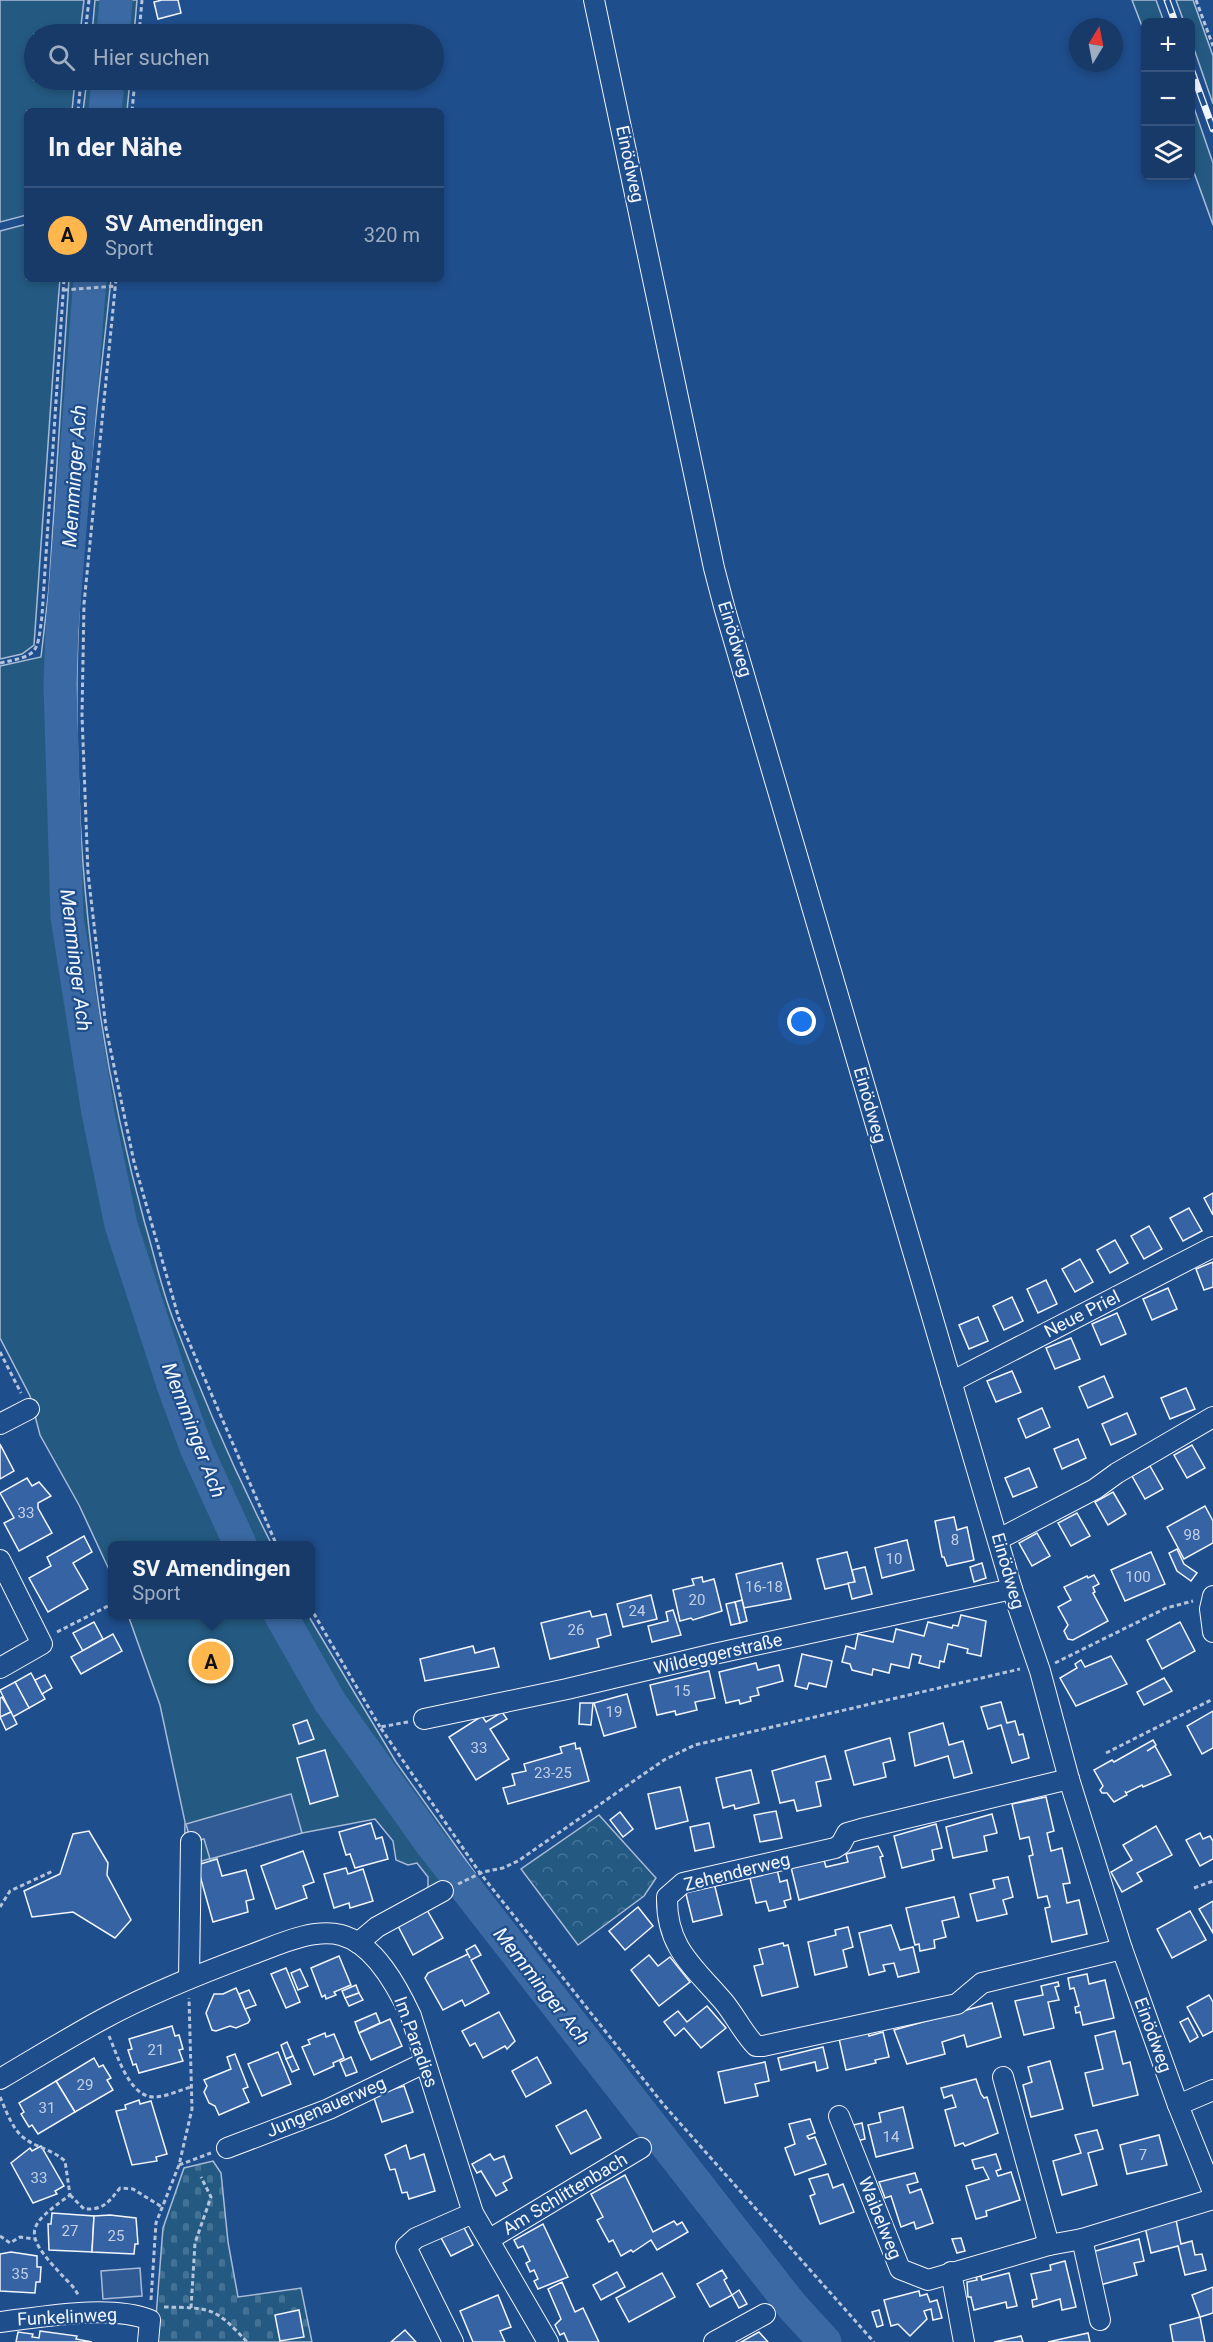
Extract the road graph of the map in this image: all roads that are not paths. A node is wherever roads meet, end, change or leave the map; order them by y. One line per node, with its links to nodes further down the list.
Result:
1 (594, 0): 3 (street, Einödweg)
2 (1213, 1247): 3 (street, Neue Priel)
3 (951, 1382): 7 (street, Einödweg)
4 (29, 1409): 6 (street)
5 (1213, 1417): 7 (street)
6 (0, 1424)
7 (999, 1539): 9 (street, Einödweg)
8 (0, 1560): 12 (street)
9 (1012, 1589): 13 (street, Wildeggerstraße); 14 (street, Einödweg)
10 (1204, 1598): 11 (street)
11 (1213, 1632)
12 (0, 1668)
13 (424, 1719)
14 (1069, 1779): 18 (street, Einödweg); 18 (street, Zehenderweg)
15 (191, 1842): 19 (street)
16 (443, 1891): 17 (street)
17 (358, 1943): 19 (street, Im Paradies); 20 (street, Im Paradies)
18 (1122, 1949): 24 (street, Einödweg)
19 (189, 1978): 22 (street, Im Paradies)
20 (424, 2063): 26 (street, Jungenauerweg); 30 (street, Im Paradies)
21 (1003, 2077): 33 (street)
22 (0, 2079)
23 (1213, 2090): 24 (street)
24 (1178, 2104): 28 (street, Einödweg)
25 (839, 2116): 34 (street, Waibelweg)
26 (227, 2148)
27 (641, 2148): 31 (street, Am Schlittenbach)
28 (1213, 2192)
29 (1213, 2199): 32 (street, Waibelweg)
30 (472, 2213): 31 (street, Im Paradies); 39 (street)
31 (490, 2239): 40 (street, Im Paradies)
32 (1082, 2239): 33 (street, Waibelweg); 36 (street)
33 (1049, 2245): 34 (street, Waibelweg)
34 (951, 2272): 42 (street)
35 (765, 2314): 41 (street)
36 (1100, 2320)
37 (0, 2322): 38 (street, Funkelinweg)
38 (148, 2342)
39 (453, 2342)
40 (548, 2342)
41 (714, 2342)
42 (964, 2342)

